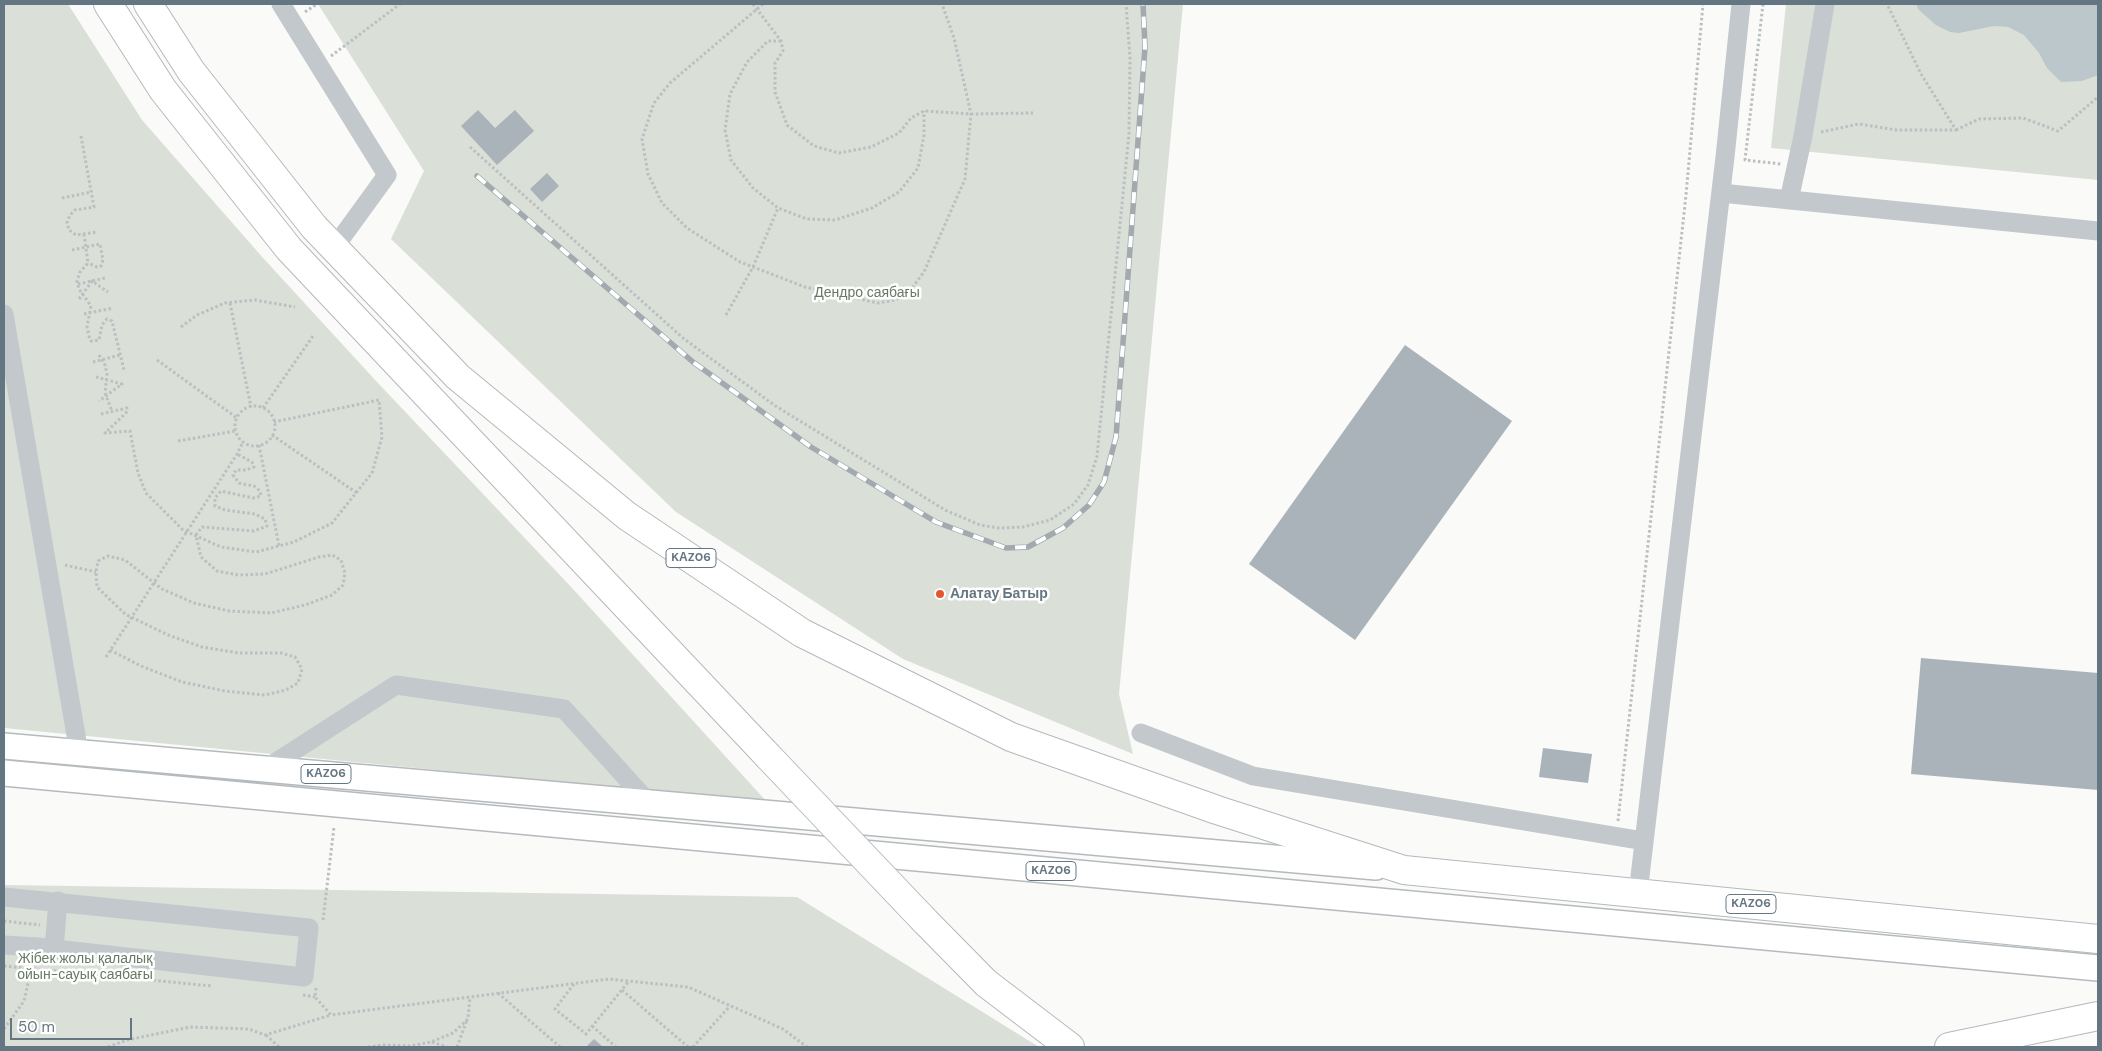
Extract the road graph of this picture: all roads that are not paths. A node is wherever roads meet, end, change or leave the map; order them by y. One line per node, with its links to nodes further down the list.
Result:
1 (108, 4): 29 (highway, bridge)
2 (281, 4): 9 (street)
3 (1741, 4): 6 (street)
4 (1825, 4): 7 (street)
5 (152, 5): 9 (highway, KАZ06)
6 (1721, 194): 7 (street); 19 (street)
7 (1789, 200): 8 (street)
8 (2098, 231)
9 (334, 248): 20 (highway, KАZ06)
10 (4, 314): 13 (street)
11 (1141, 733): 19 (street)
12 (4, 746): 13 (main road, KАZ06)
13 (79, 753): 14 (main road, KАZ06)
14 (267, 768): 16 (main road, KАZ06); 18 (street)
15 (4, 773): 17 (main road, KАZ06)
16 (313, 773): 17 (main road); 18 (main road, KАZ06)
17 (310, 802): 27 (main road, KАZ06)
18 (649, 803): 20 (main road, KАZ06)
19 (1644, 841): 21 (street)
20 (1404, 870): 21 (highway, KАZ06)
21 (1638, 893): 24 (highway, KАZ06)
22 (4, 897): 23 (street)
23 (58, 901): 26 (street); 26 (street)
24 (2098, 939)
25 (4, 945): 26 (street)
26 (46, 948)
27 (2098, 968)
28 (2098, 1016): 30 (highway)
29 (1070, 1047)
30 (1949, 1047)

